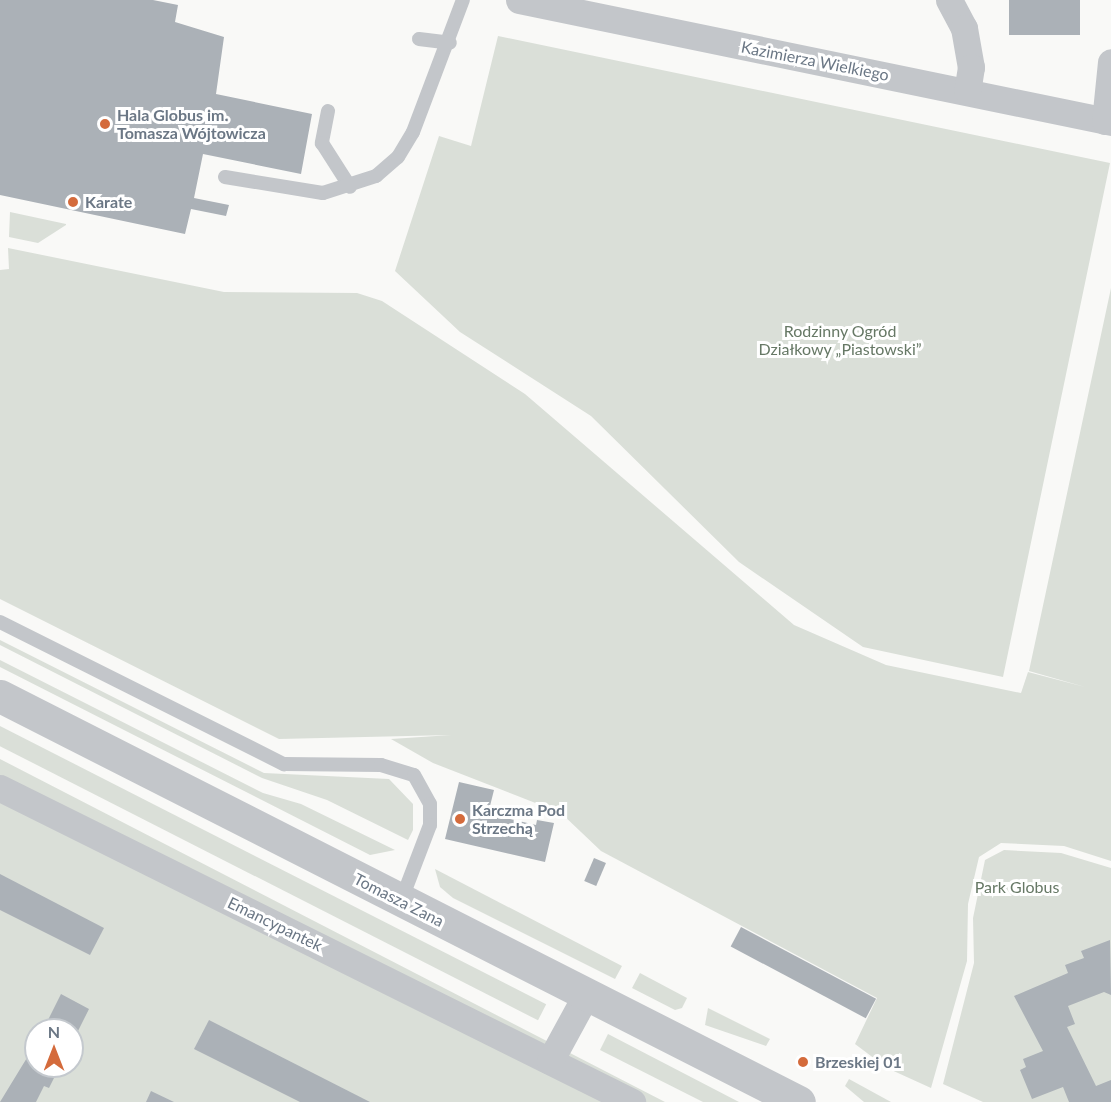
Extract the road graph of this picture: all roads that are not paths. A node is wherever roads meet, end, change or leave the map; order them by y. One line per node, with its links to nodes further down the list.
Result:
1 (463, 0): 5 (lane)
2 (519, 0): 7 (street, Kazimierza Wielkiego)
3 (949, 0): 7 (street)
4 (419, 39): 5 (lane)
5 (450, 43): 11 (lane)
6 (1111, 62): 9 (street)
7 (967, 92): 9 (street, Kazimierza Wielkiego)
8 (328, 111): 11 (lane)
9 (1108, 121)
10 (225, 177): 11 (lane)
11 (350, 187)
12 (0, 622): 15 (lane)
13 (0, 696): 15 (street, Tomasza Zana)
14 (0, 788): 17 (street, Emancypantek)
15 (401, 901): 16 (street, Tomasza Zana)
16 (587, 993): 17 (street); 19 (street, Tomasza Zana)
17 (550, 1061): 18 (street, Emancypantek)
18 (632, 1102)
19 (799, 1102)

